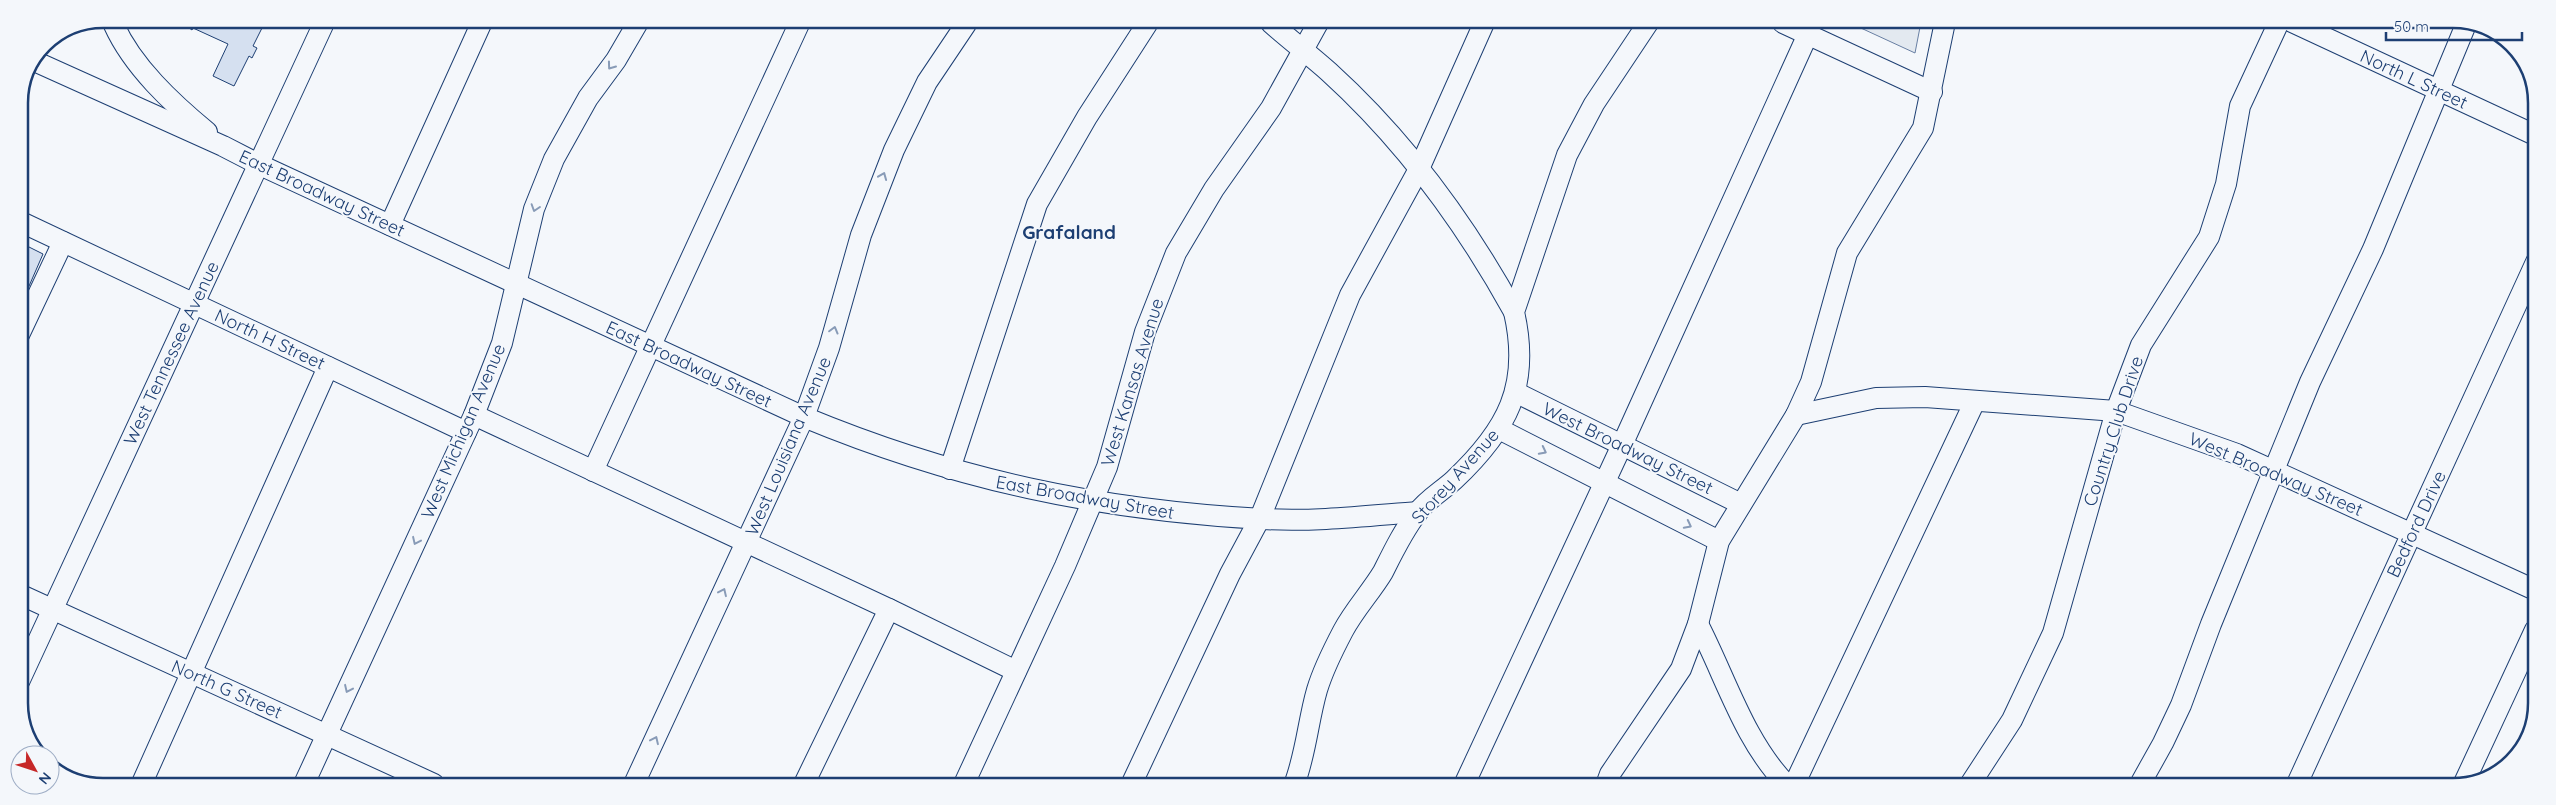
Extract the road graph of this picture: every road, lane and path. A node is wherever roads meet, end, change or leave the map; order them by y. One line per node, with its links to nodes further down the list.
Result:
1 (116, 28): 23 (street)
2 (322, 28): 24 (street, West Tennessee Avenue)
3 (479, 28): 27 (street)
4 (635, 28): 30 (street, West Michigan Avenue, one-way to 30)
5 (796, 28): 34 (street)
6 (963, 28): 40 (street, West Louisiana Avenue, one-way to 6)
7 (1144, 28): 44 (street)
8 (1277, 28): 18 (street)
9 (1316, 28): 18 (street, West Kansas Avenue)
10 (1482, 28): 25 (street)
11 (1645, 28): 32 (street, Storey Avenue)
12 (1794, 28): 17 (street)
13 (1944, 28): 21 (street)
14 (2276, 28): 38 (street, Country Club Drive)
15 (2305, 28): 20 (street, North L Street)
16 (2464, 28): 20 (street)
17 (1808, 34): 21 (street); 43 (street)
18 (1304, 52): 25 (street); 48 (street, West Kansas Avenue)
19 (39, 63): 23 (street, East Broadway Street)
20 (2438, 90): 22 (street, North L Street); 46 (street)
21 (1932, 92): 39 (street)
22 (2528, 132)
23 (224, 146): 24 (street, East Broadway Street)
24 (258, 164): 27 (street, East Broadway Street); 31 (street, West Tennessee Avenue)
25 (1419, 169): 32 (street); 51 (street)
26 (28, 225): 28 (street, North H Street)
27 (390, 225): 30 (street, East Broadway Street)
28 (63, 242): 31 (street, North H Street); 33 (street)
29 (2528, 279): 52 (street, Bedford Drive)
30 (516, 282): 34 (street, East Broadway Street); 41 (street, West Michigan Avenue)
31 (194, 304): 35 (street, North H Street); 57 (street, West Tennessee Avenue)
32 (1514, 312): 36 (street, Storey Avenue)
33 (28, 316)
34 (649, 345): 40 (street, East Broadway Street); 45 (street)
35 (328, 367): 41 (street, North H Street); 63 (street)
36 (1515, 392): 42 (street, Storey Avenue); 43 (street, West Broadway Street)
37 (1975, 401): 38 (street, West Broadway Street); 39 (street, West Broadway Street); 77 (street)
38 (2116, 411): 46 (street, West Broadway Street); 78 (street, Country Club Drive)
39 (1796, 415): 49 (street)
40 (804, 417): 44 (street, East Broadway Street); 54 (street, West Louisiana Avenue)
41 (470, 423): 45 (street, North H Street); 64 (street, West Michigan Avenue, one-way to 64)
42 (1499, 429): 47 (street, one-way to 47); 50 (street, Storey Avenue)
43 (1622, 445): 47 (street); 49 (street, West Broadway Street)
44 (950, 469): 48 (street, East Broadway Street)
45 (593, 470): 54 (street, North H Street)
46 (2274, 470): 52 (street, West Broadway Street); 79 (street)
47 (1604, 482): 53 (street, one-way to 53); 74 (street)
48 (1092, 501): 51 (street, East Broadway Street); 62 (street, West Kansas Avenue)
49 (1741, 504): 53 (street)
50 (1418, 512): 51 (street, East Broadway Street); 73 (street, Storey Avenue)
51 (1260, 518): 72 (street)
52 (2412, 533): 55 (street, West Broadway Street); 80 (street, Bedford Drive)
53 (1719, 541): 59 (street)
54 (746, 543): 58 (street, North H Street); 69 (street, West Louisiana Avenue, one-way to 54)
55 (2528, 587)
56 (28, 598): 57 (street, North G Street)
57 (52, 609): 61 (street, West Tennessee Avenue); 63 (street, North G Street)
58 (889, 610): 62 (street, North H Street); 70 (street)
59 (1698, 624): 75 (street); 76 (street)
60 (2528, 645): 65 (street)
61 (28, 662)
62 (1016, 671): 71 (street, West Kansas Avenue)
63 (192, 673): 64 (street, North G Street); 66 (street)
64 (327, 734): 67 (street, West Michigan Avenue); 68 (street, North G Street)
65 (2467, 776)
66 (144, 778)
67 (307, 778)
68 (421, 778)
69 (637, 778)
70 (807, 778)
71 (967, 778)
72 (1134, 778)
73 (1296, 778)
74 (1467, 778)
75 (1609, 778)
76 (1779, 778)
77 (1797, 778)
78 (1975, 778)
79 (2143, 778)
80 (2300, 778)

